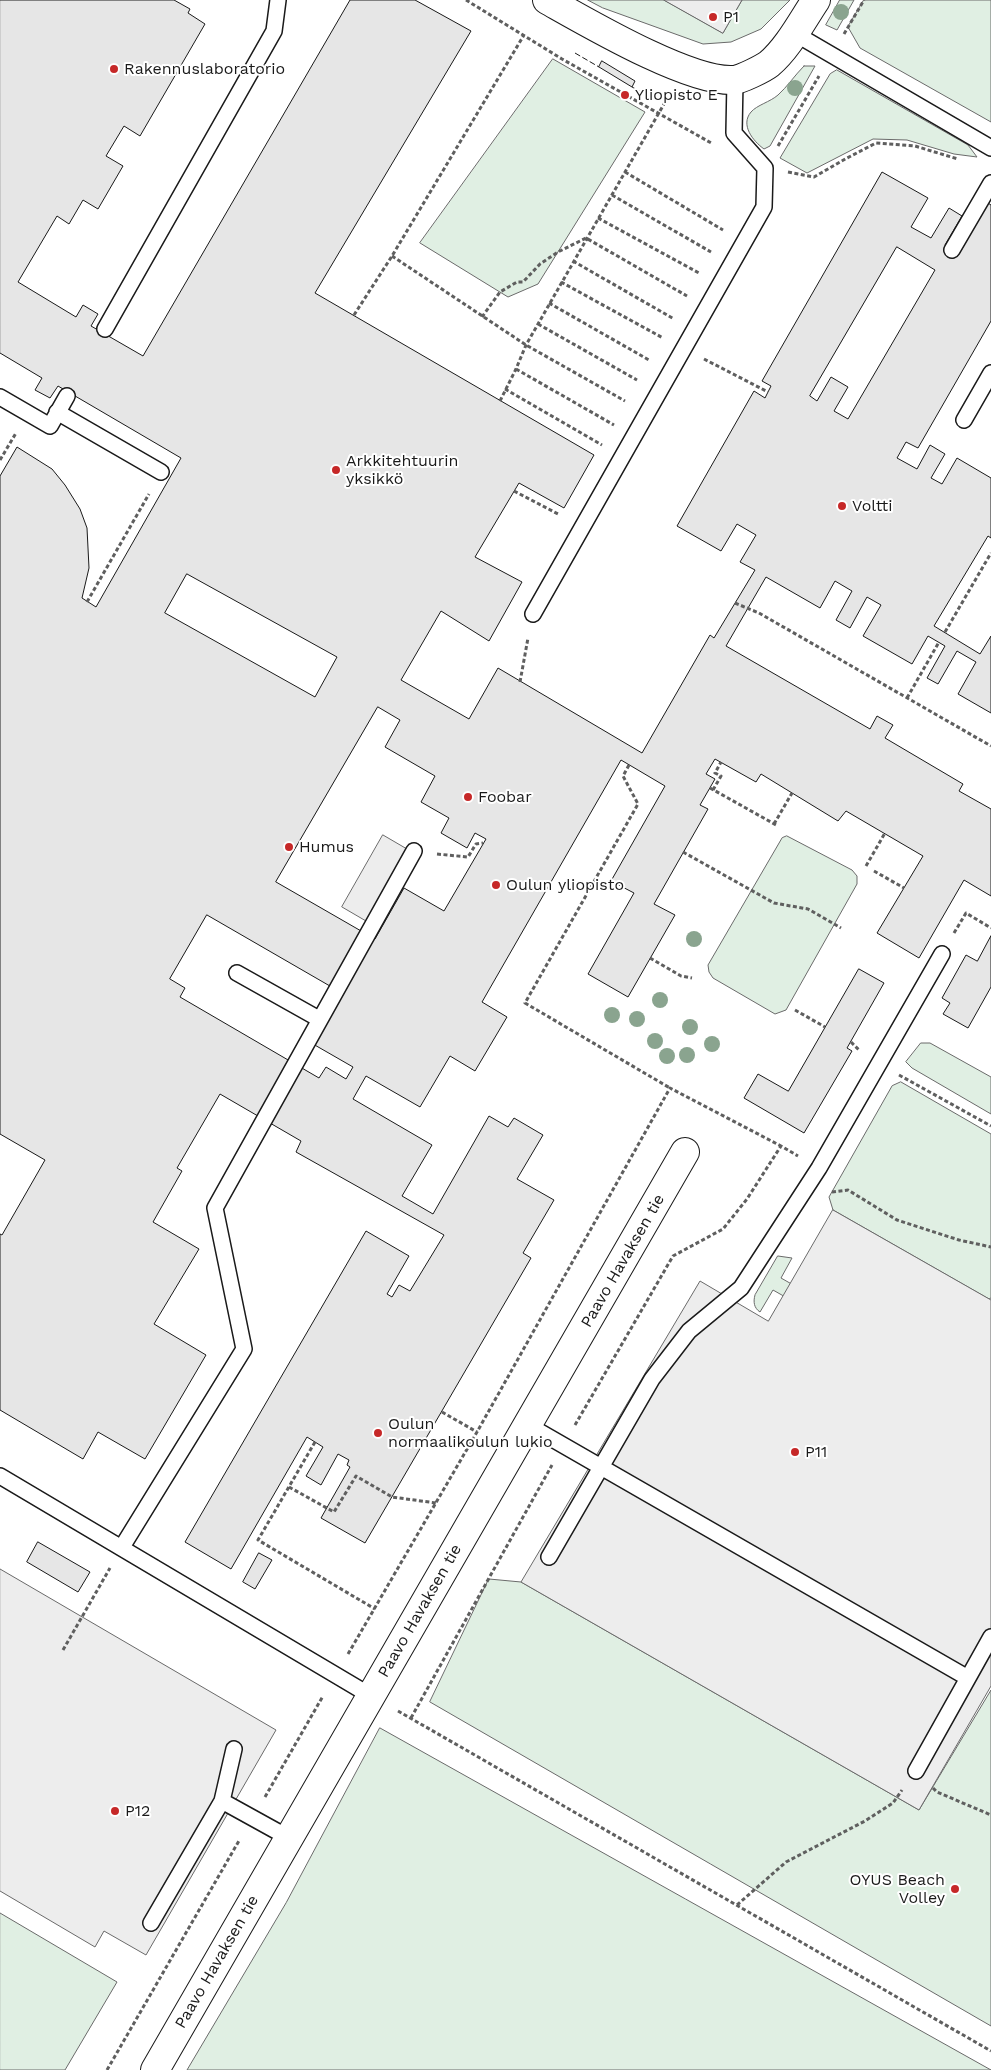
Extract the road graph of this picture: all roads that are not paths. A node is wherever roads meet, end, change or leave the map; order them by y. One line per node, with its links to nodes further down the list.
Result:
1 (278, 0): 9 (lane)
2 (547, 0): 5 (street)
3 (816, 0): 4 (street)
4 (794, 33): 5 (street); 6 (lane)
5 (735, 80): 16 (lane)
6 (991, 148)
7 (991, 183): 8 (lane)
8 (952, 250)
9 (104, 330)
10 (991, 373): 14 (lane)
11 (67, 396): 13 (lane)
12 (0, 397): 13 (lane)
13 (58, 412): 15 (lane)
14 (964, 420)
15 (161, 472)
16 (533, 614)
17 (414, 851): 20 (lane)
18 (942, 954): 23 (lane)
19 (237, 973): 20 (lane)
20 (319, 1019): 25 (lane)
21 (685, 1152): 22 (street, Paavo Havaksen tie)
22 (528, 1425): 23 (lane); 29 (street, Paavo Havaksen tie)
23 (602, 1466): 26 (lane); 28 (lane)
24 (0, 1476): 25 (lane)
25 (122, 1547): 29 (lane)
26 (549, 1557)
27 (991, 1637): 28 (lane)
28 (968, 1678): 31 (lane)
29 (371, 1696): 33 (street, Paavo Havaksen tie)
30 (234, 1749): 32 (lane)
31 (916, 1770)
32 (222, 1801): 33 (lane); 34 (lane)
33 (289, 1838): 35 (street, Paavo Havaksen tie)
34 (151, 1923)
35 (155, 2070)

